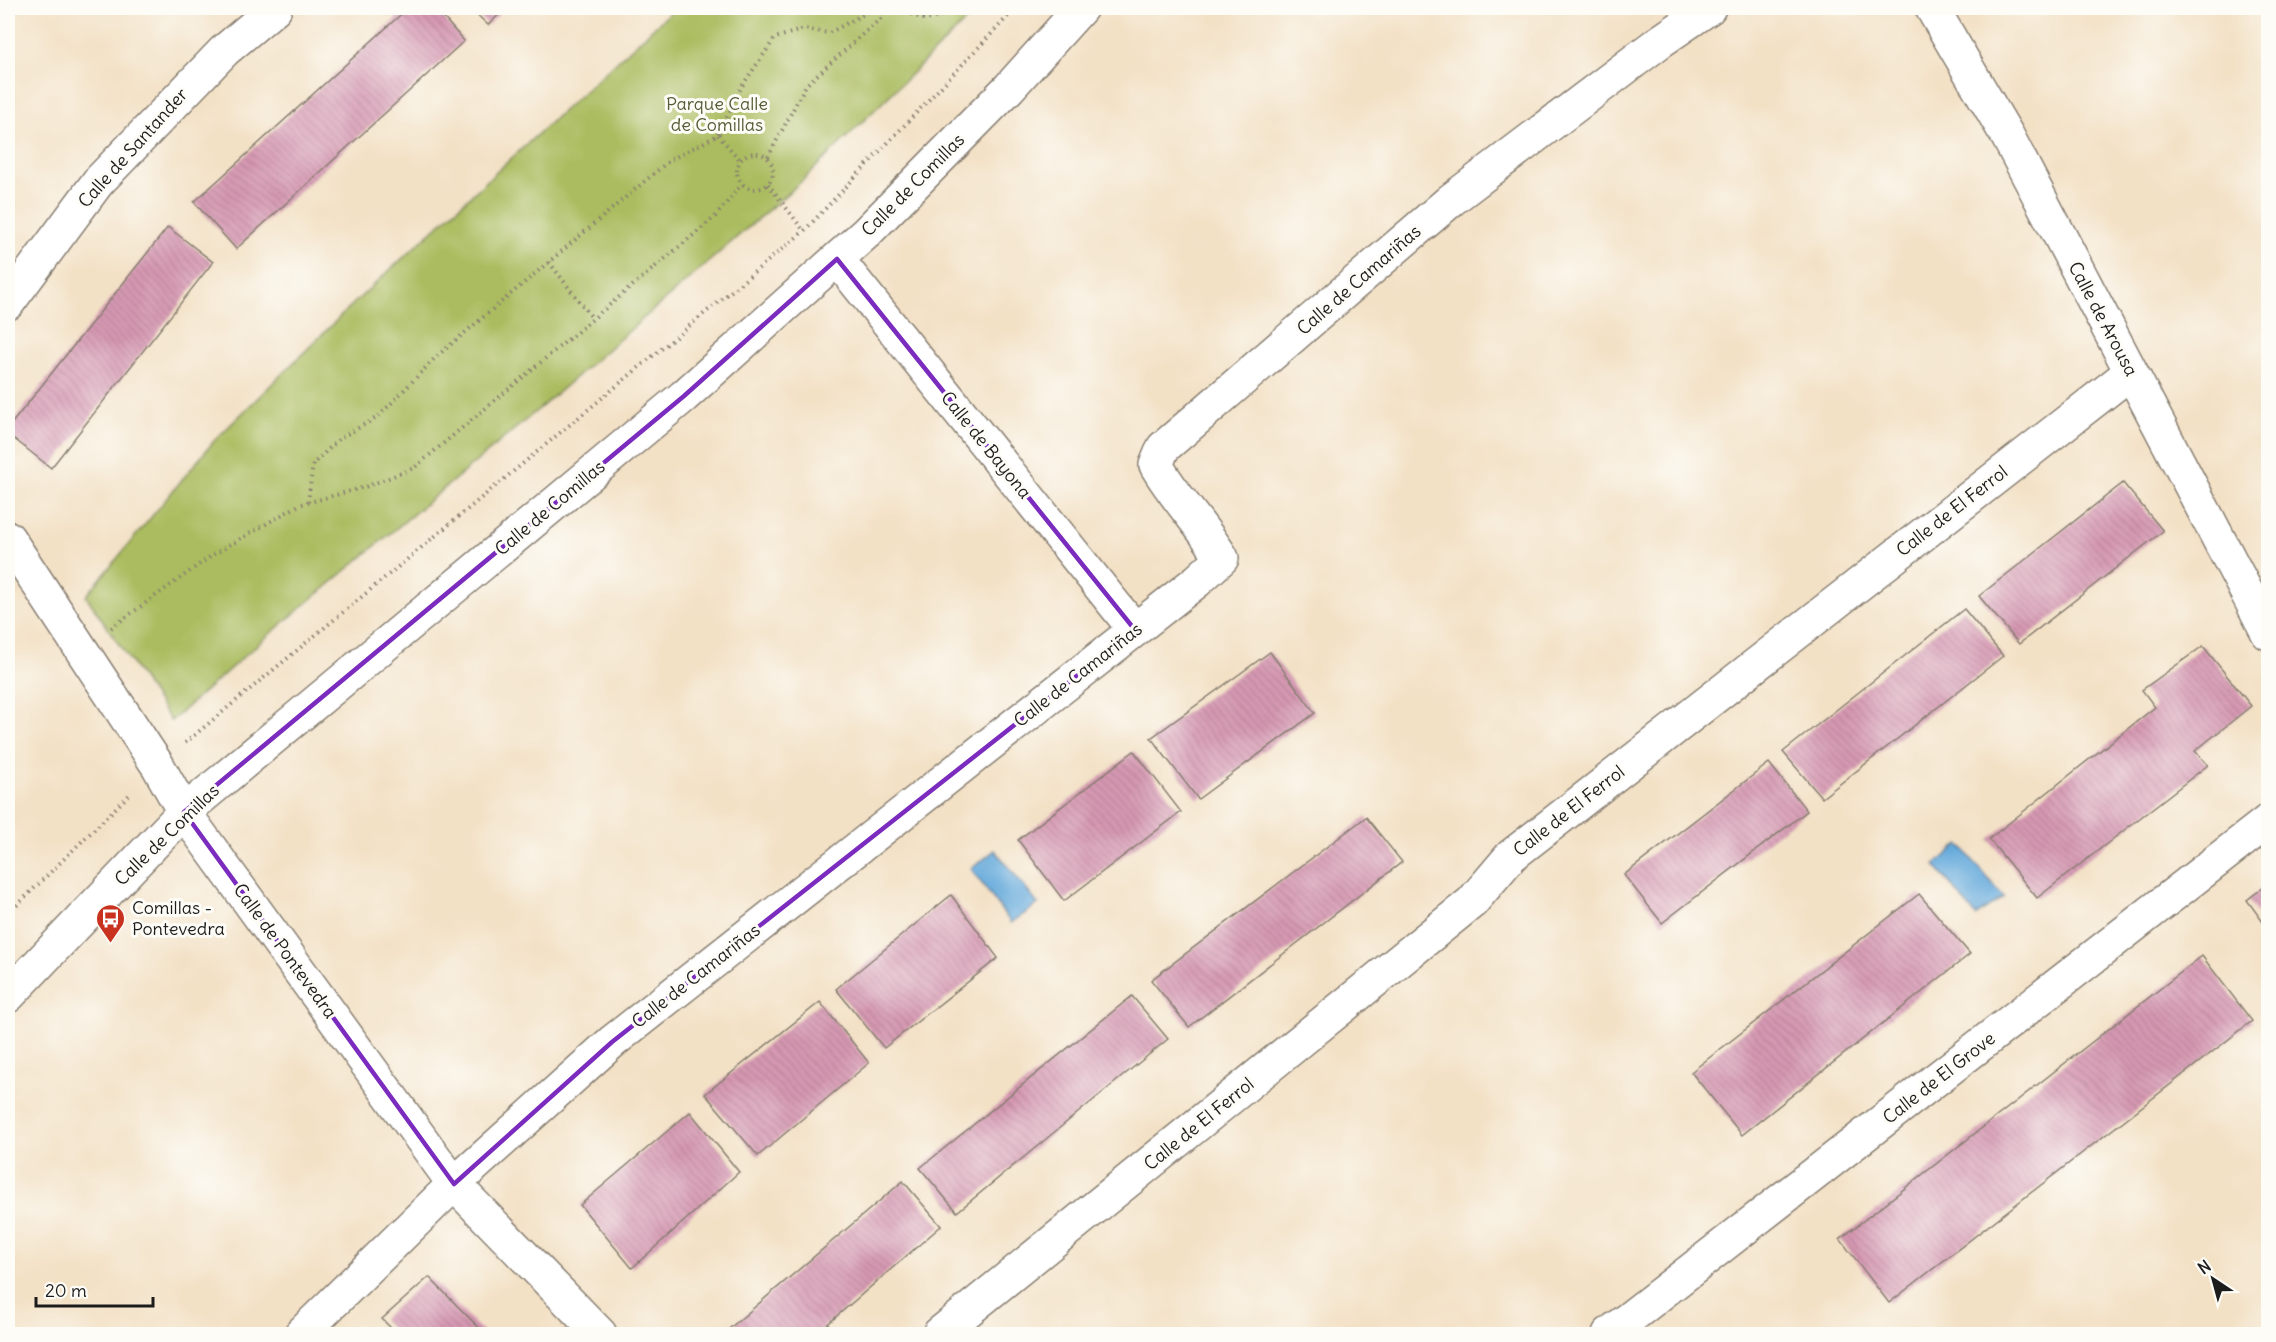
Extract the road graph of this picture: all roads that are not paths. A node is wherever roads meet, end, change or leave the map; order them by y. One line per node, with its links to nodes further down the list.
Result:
1 (275, 8): 6 (street, Calle de Santander)
2 (1081, 8): 5 (street, Calle de Comillas)
3 (1709, 8): 9 (street, Calle de Camariñas)
4 (1932, 8): 7 (street, Calle de Arousa)
5 (837, 259): 9 (street, Calle de Bayona); 11 (street, Calle de Comillas)
6 (8, 303)
7 (2131, 372): 10 (street, Calle de Arousa); 17 (street, Calle de El Ferrol)
8 (8, 538): 11 (street, Calle de Pontevedra)
9 (1135, 630): 14 (street, Calle de Camariñas)
10 (2268, 633)
11 (184, 812): 13 (street, Calle de Comillas); 14 (street, Calle de Pontevedra)
12 (2268, 821): 18 (street, Calle de El Grove)
13 (8, 996)
14 (454, 1184): 15 (street, Calle de Camariñas); 16 (street, Calle de Pontevedra)
15 (301, 1335)
16 (600, 1335)
17 (939, 1335)
18 (1609, 1335)

